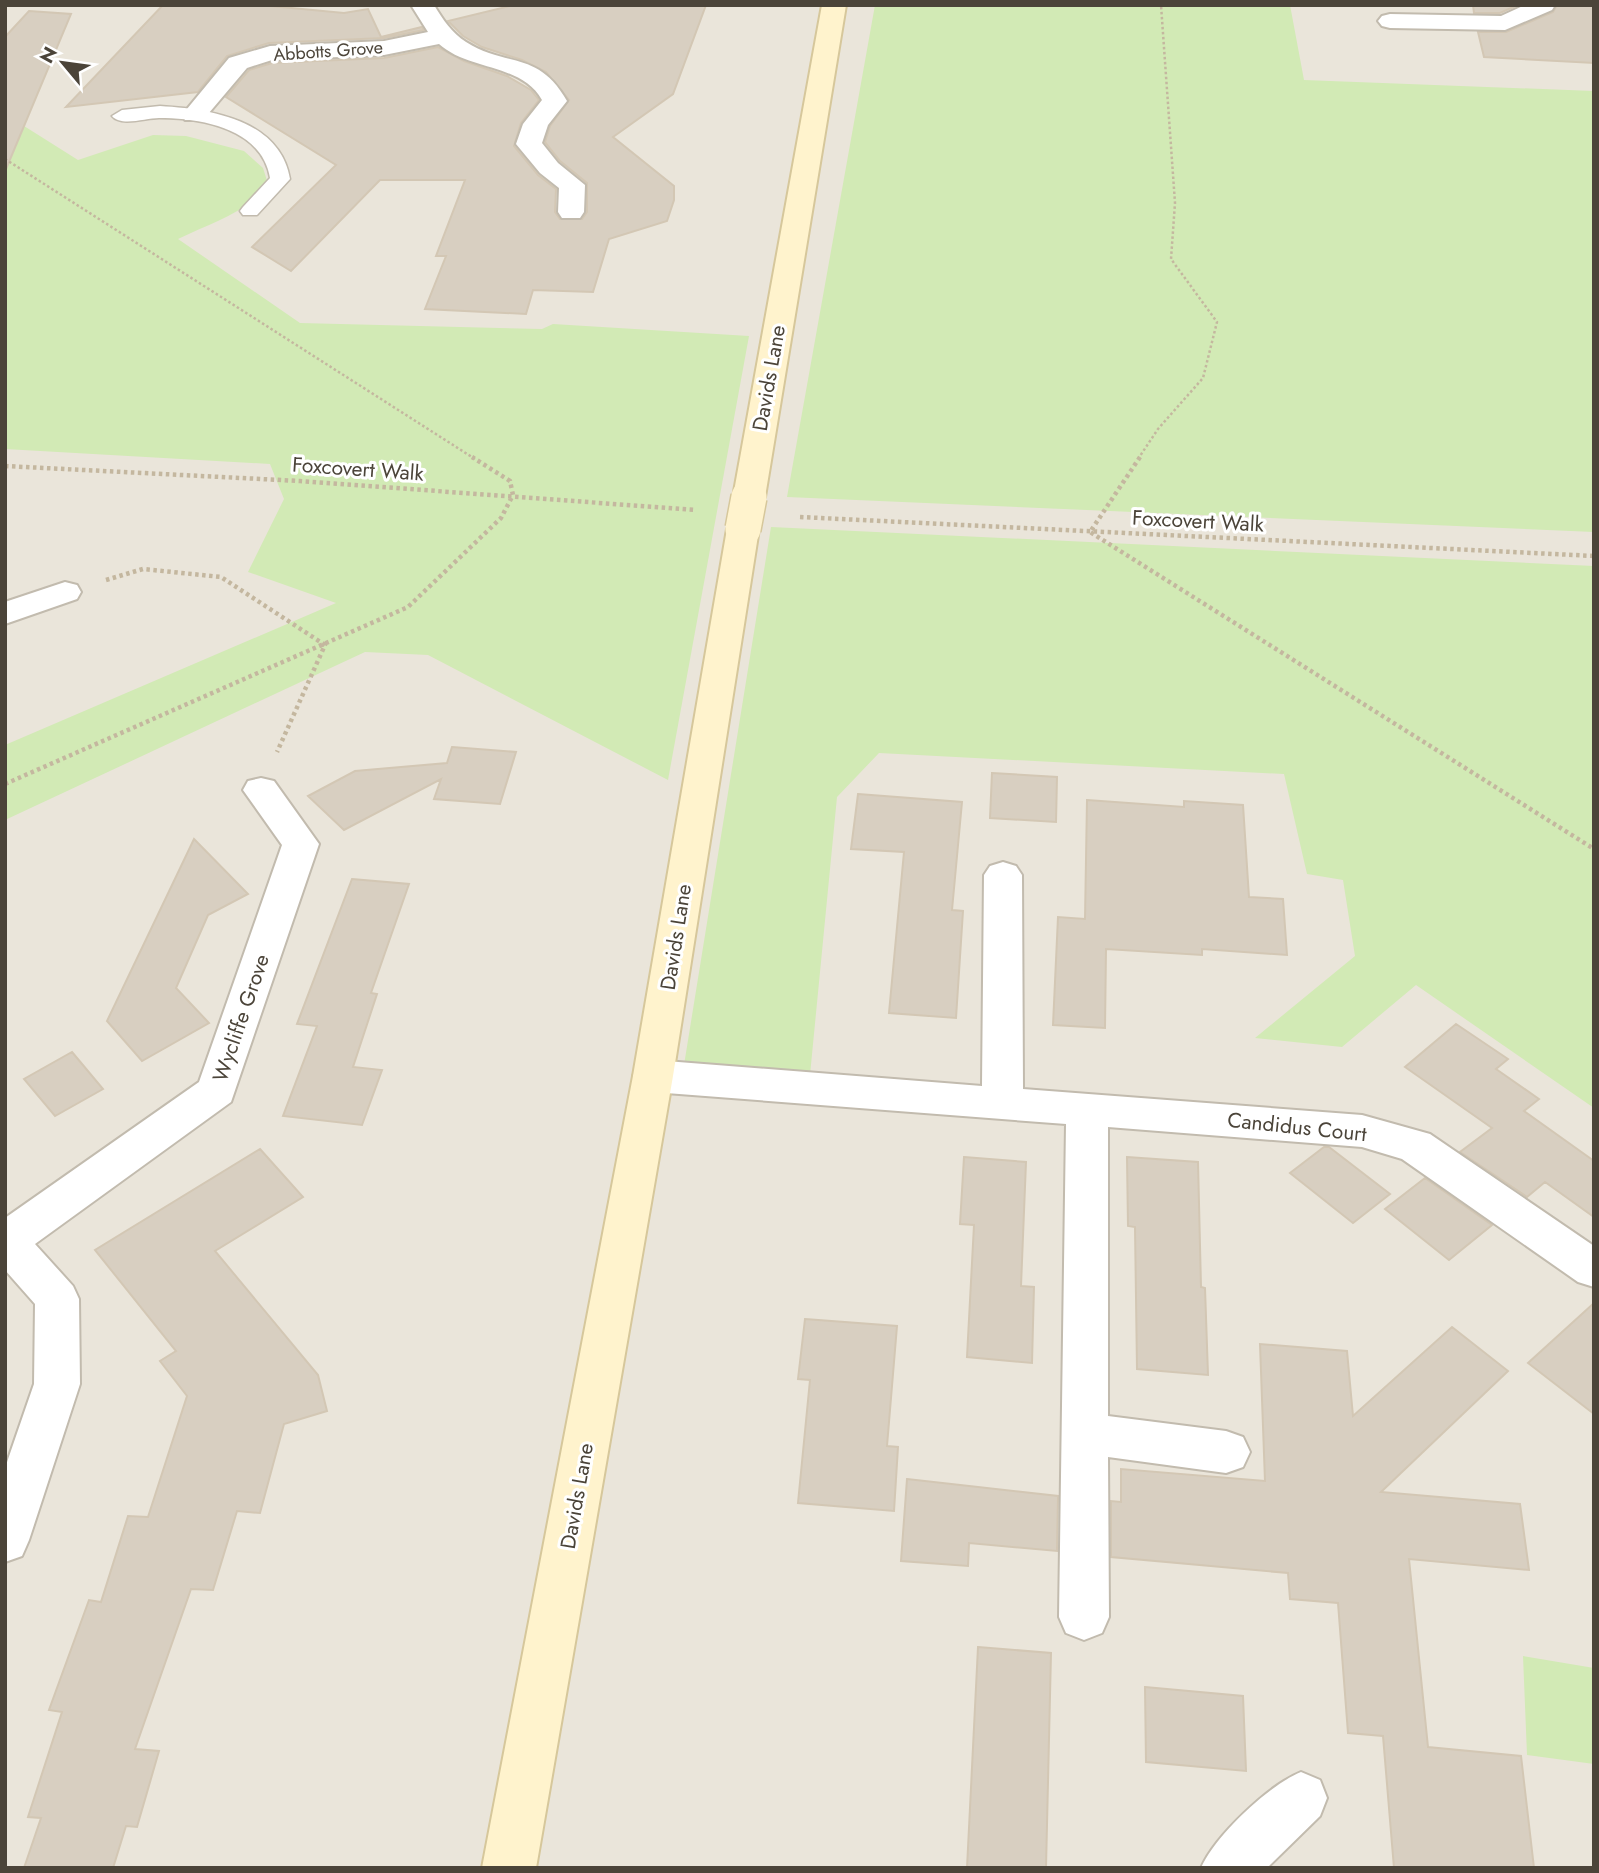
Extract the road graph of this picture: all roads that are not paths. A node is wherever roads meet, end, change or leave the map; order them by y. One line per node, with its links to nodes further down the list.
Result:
1 (422, 5): 5 (street)
2 (834, 5): 14 (street, Davids Lane)
3 (1544, 5): 4 (street)
4 (1390, 21)
5 (444, 36): 6 (street, Abbotts Grove); 9 (street)
6 (194, 115): 7 (lane); 8 (lane)
7 (122, 116)
8 (250, 211)
9 (571, 212)
10 (65, 592): 11 (street)
11 (5, 614)
12 (261, 790): 17 (street, Wycliffe Grove)
13 (1003, 875): 15 (street)
14 (653, 1076): 15 (street, Candidus Court); 24 (street, Davids Lane)
15 (1002, 1103): 16 (street, Candidus Court)
16 (1087, 1110): 18 (street, Candidus Court); 19 (street)
17 (6, 1242): 21 (street, Wycliffe Grove)
18 (1594, 1269)
19 (1085, 1433): 20 (street); 22 (street)
20 (1226, 1452)
21 (5, 1540)
22 (1084, 1617)
23 (1301, 1798): 25 (street)
24 (509, 1868)
25 (1228, 1868)

